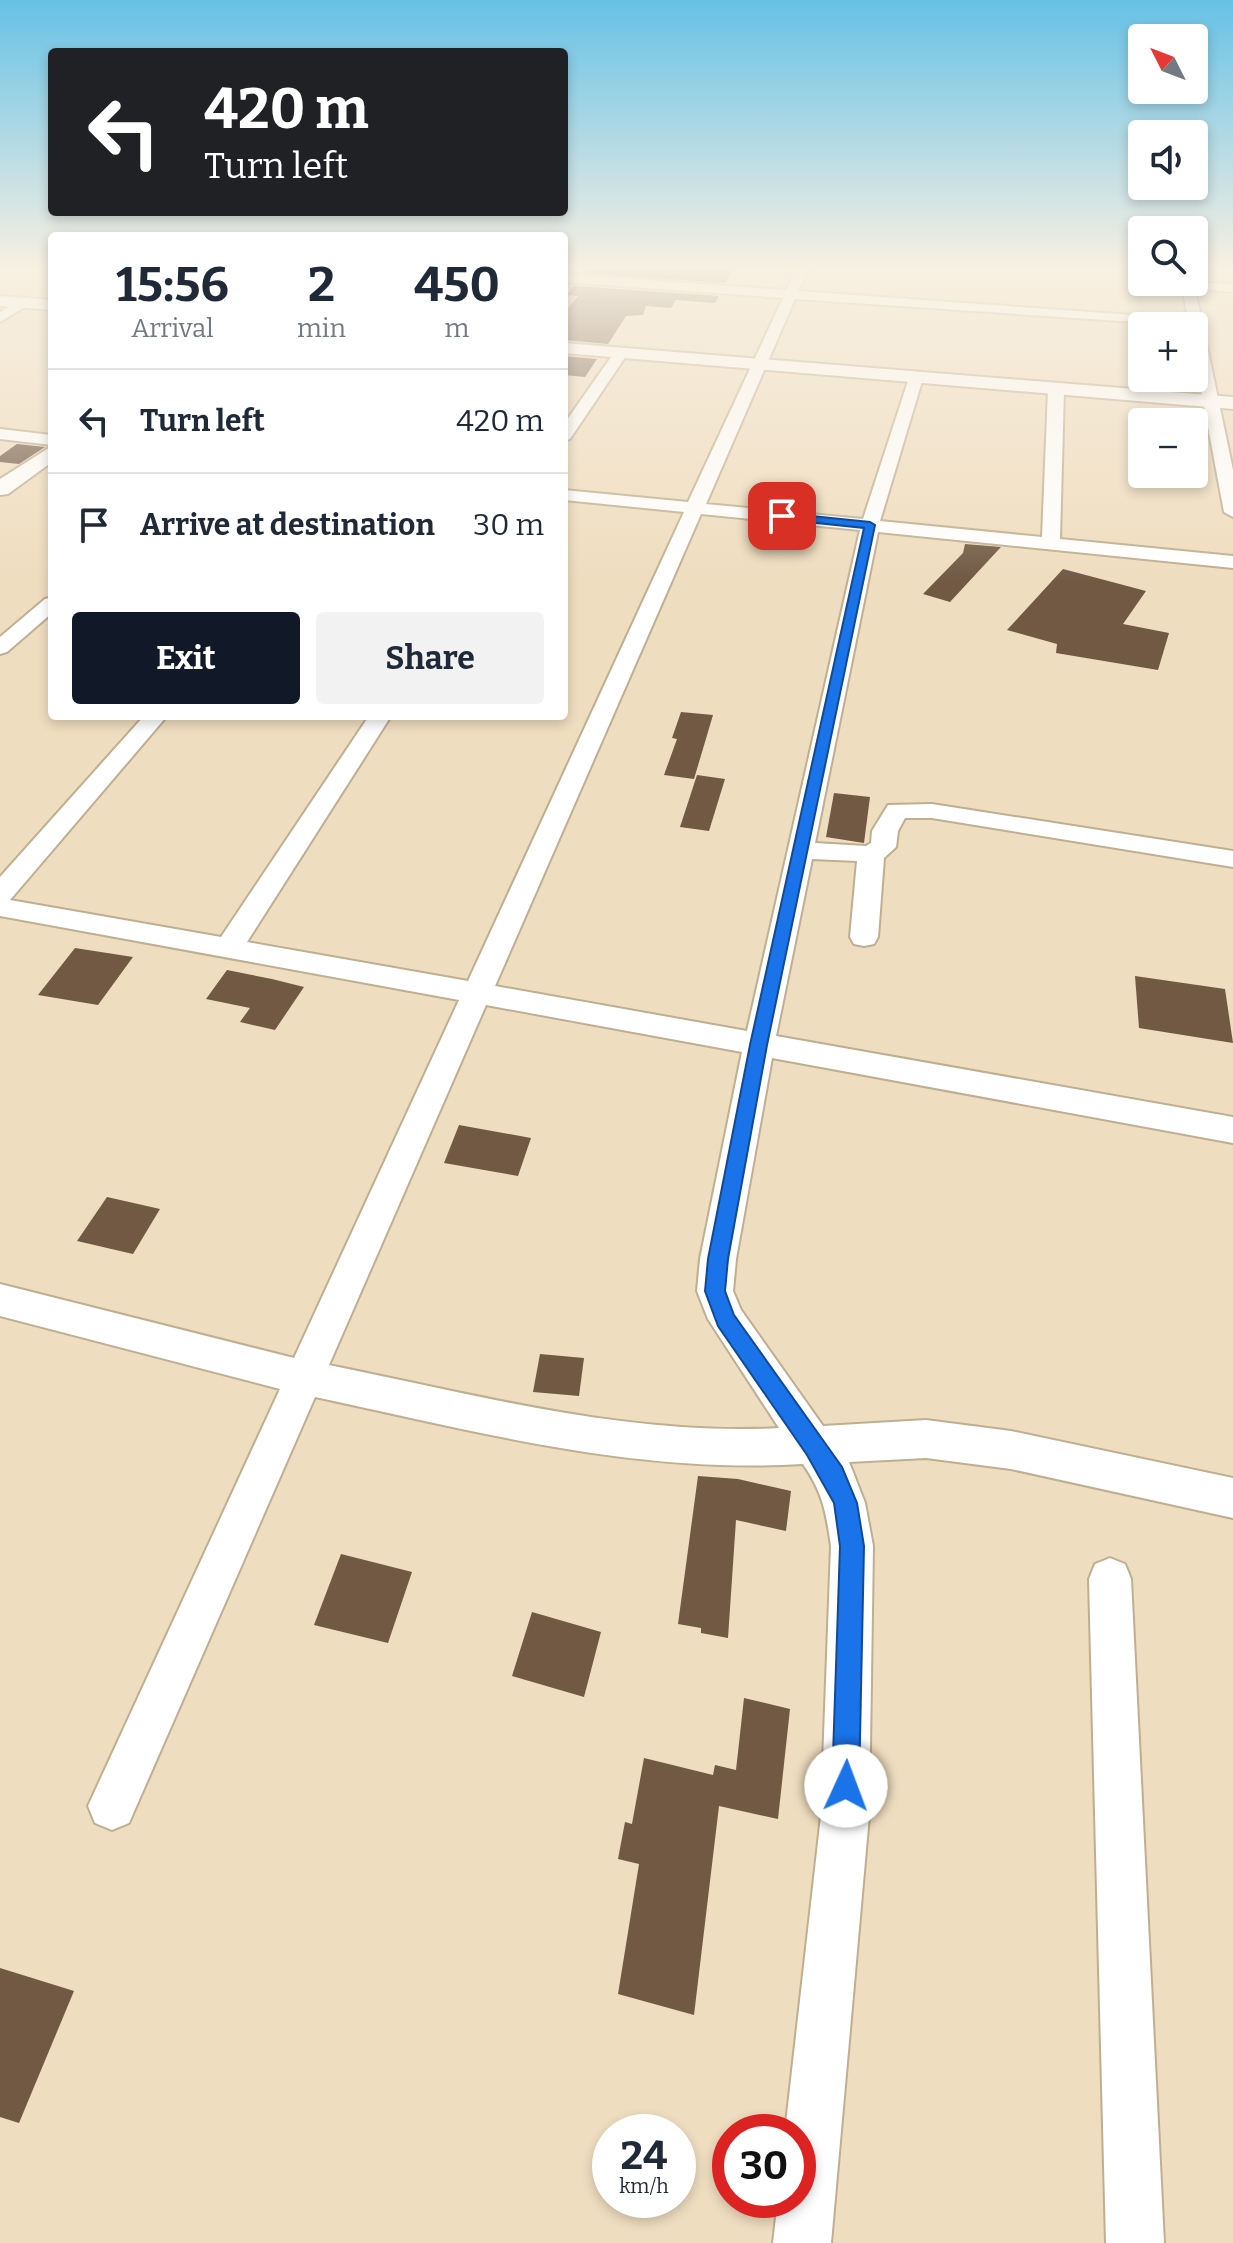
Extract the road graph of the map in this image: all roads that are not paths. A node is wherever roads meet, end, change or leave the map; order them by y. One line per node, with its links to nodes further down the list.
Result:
1 (608, 372): 8 (street)
2 (755, 372): 14 (street)
3 (845, 372): 5 (street)
4 (1212, 372): 7 (street)
5 (916, 378): 6 (street); 16 (street)
6 (1056, 390): 7 (street); 17 (street)
7 (1223, 402): 15 (street)
8 (568, 430)
9 (0, 434): 10 (street)
10 (48, 440)
11 (48, 455): 12 (street)
12 (0, 489)
13 (568, 495): 14 (street)
14 (695, 507): 16 (street); 30 (street)
15 (1233, 512)
16 (870, 525): 17 (street); 23 (street)
17 (1051, 543): 18 (street)
18 (1233, 562)
19 (48, 606): 20 (street)
20 (0, 648)
21 (152, 720): 26 (street)
22 (377, 720): 29 (street)
23 (802, 850): 24 (street); 31 (street)
24 (871, 854): 25 (street); 28 (street)
25 (1233, 859)
26 (0, 894)
27 (0, 907): 29 (street)
28 (864, 937)
29 (228, 949): 30 (street)
30 (474, 994): 31 (street); 34 (street)
31 (759, 1045): 32 (street); 35 (street)
32 (1233, 1130)
33 (0, 1300): 34 (street)
34 (306, 1378): 35 (street); 38 (street)
35 (815, 1447): 36 (street); 39 (street)
36 (1233, 1498)
37 (1110, 1579): 40 (street)
38 (112, 1806)
39 (802, 2243)
40 (1135, 2243)

